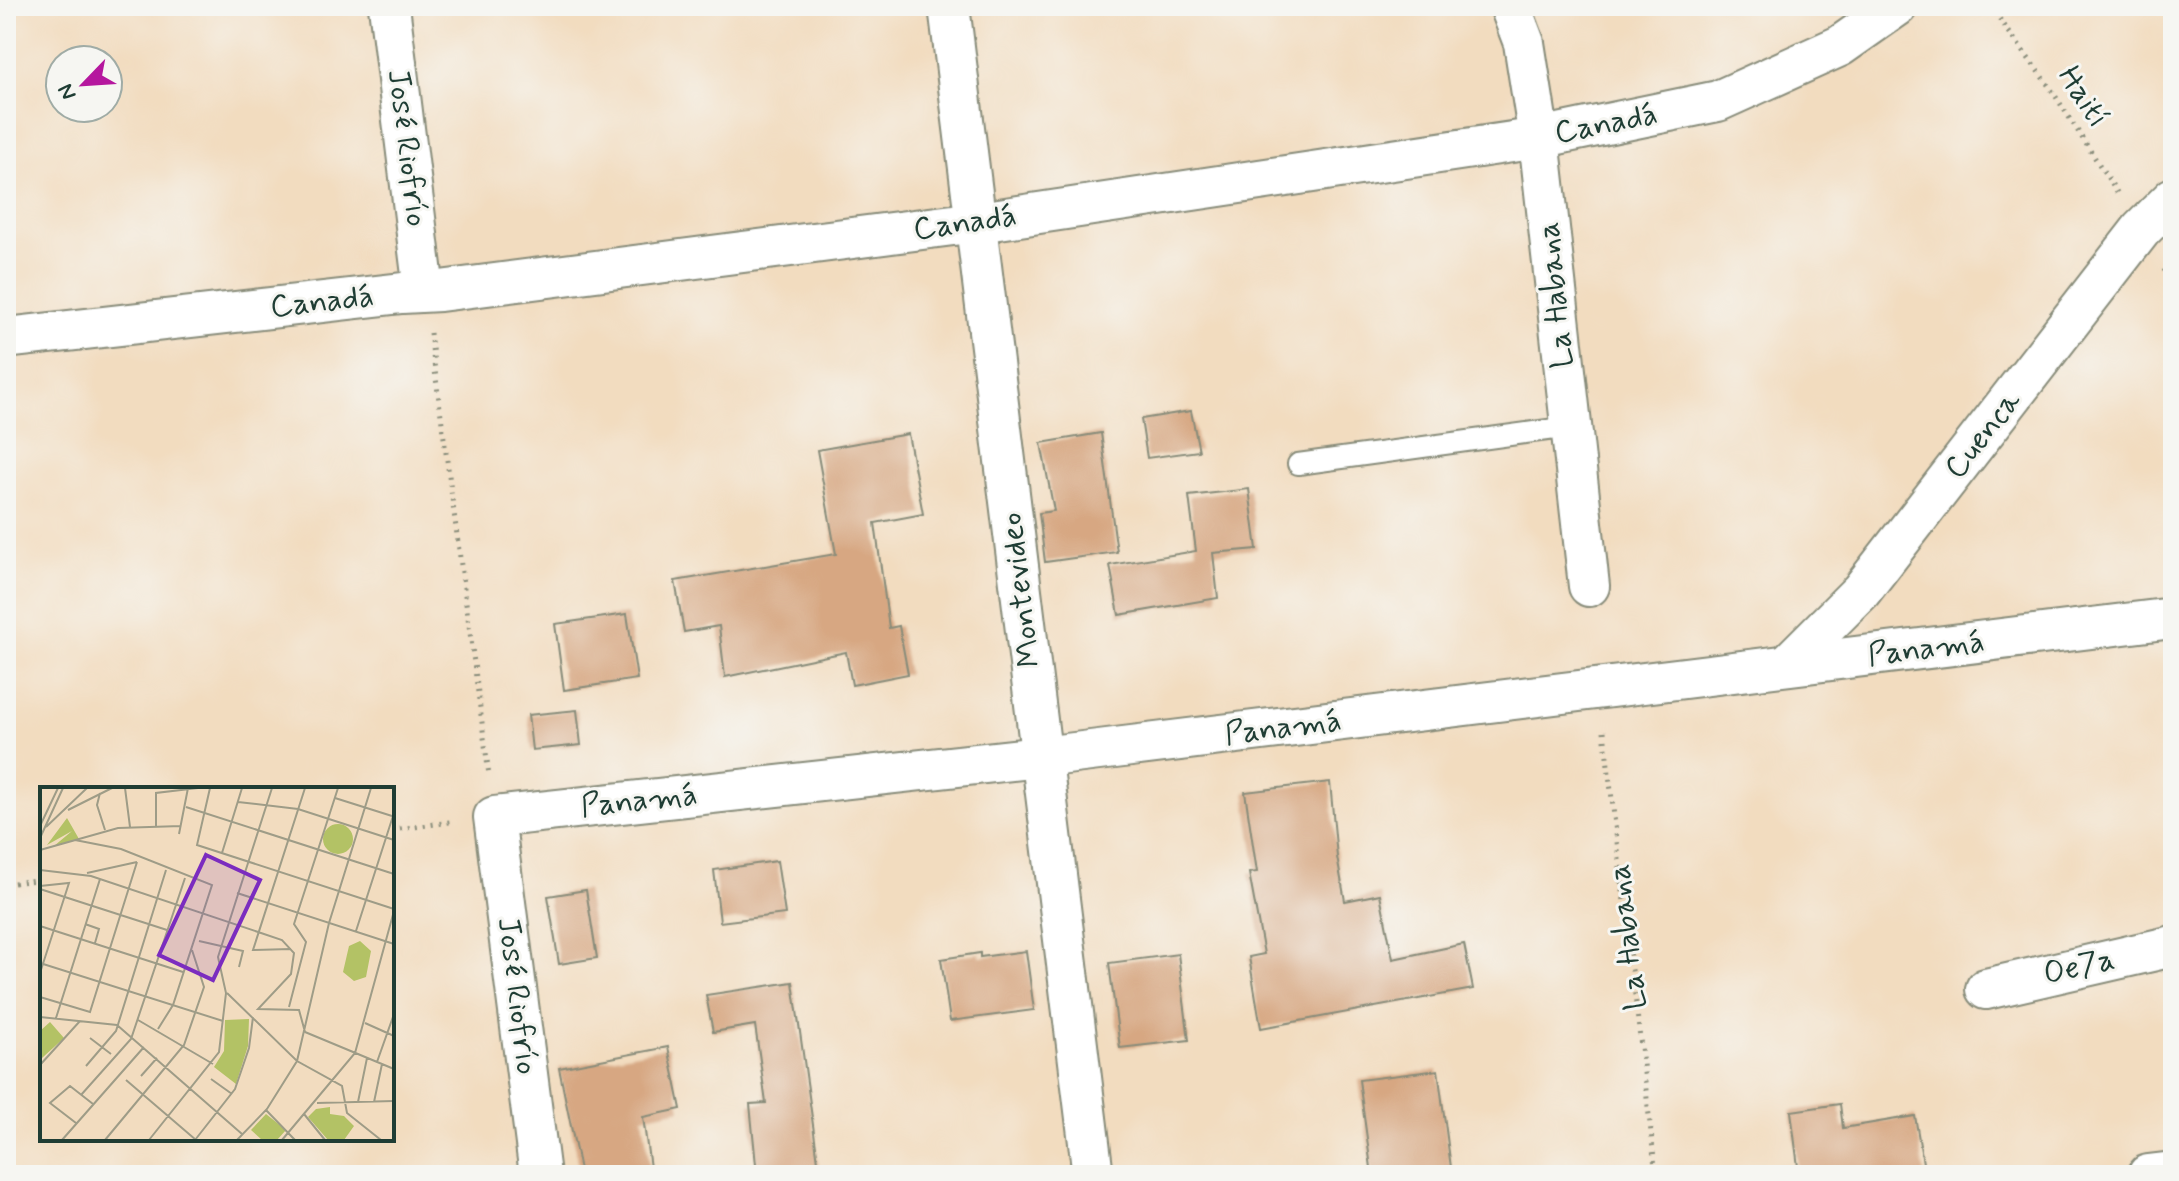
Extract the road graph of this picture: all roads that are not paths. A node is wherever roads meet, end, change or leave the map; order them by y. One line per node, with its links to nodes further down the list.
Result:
1 (389, 6): 8 (street, José Riofrío)
2 (949, 6): 7 (street, Montevideo)
3 (1510, 6): 5 (street, La Habana)
4 (1897, 6): 5 (street, Canadá)
5 (1539, 138): 7 (street, Canadá); 10 (street, La Habana)
6 (2173, 198): 14 (street, Cuenca)
7 (977, 221): 8 (street, Canadá); 15 (street, Montevideo)
8 (424, 291): 9 (street, Canadá)
9 (6, 338)
10 (1570, 427): 11 (lane); 12 (street, La Habana)
11 (1298, 464)
12 (1589, 586)
13 (2173, 618): 14 (street, Panamá)
14 (1787, 665): 15 (street, Panamá)
15 (1041, 757): 16 (street, Panamá); 21 (street, Montevideo)
16 (494, 817): 20 (street, José Riofrío)
17 (2173, 946): 18 (street, Oe7a)
18 (1986, 989)
19 (2173, 1172): 22 (street)
20 (540, 1175)
21 (1093, 1175)
22 (2148, 1175)

